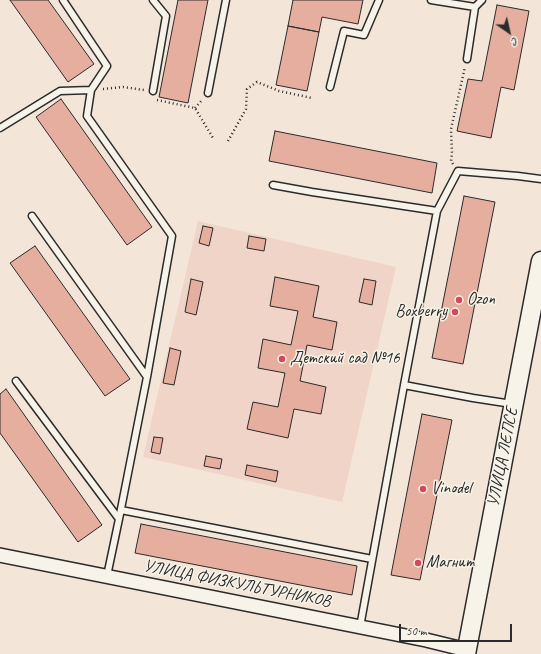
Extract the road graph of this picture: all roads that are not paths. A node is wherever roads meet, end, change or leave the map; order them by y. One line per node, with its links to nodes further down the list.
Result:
1 (63, 0): 10 (lane)
2 (153, 0): 11 (lane)
3 (226, 0): 12 (lane)
4 (379, 0): 9 (lane)
5 (431, 0): 7 (lane)
6 (482, 0): 7 (lane)
7 (475, 7): 8 (lane)
8 (466, 59)
9 (330, 87)
10 (91, 90): 13 (lane); 19 (lane)
11 (153, 91)
12 (208, 93)
13 (0, 128)
14 (541, 179): 16 (lane)
15 (273, 185): 16 (lane)
16 (436, 211): 21 (lane)
17 (32, 216): 19 (lane)
18 (541, 261): 22 (main road, УЛИЦА ЛЕПСЕ)
19 (147, 377): 23 (lane)
20 (16, 381): 24 (lane)
21 (404, 385): 22 (lane); 26 (lane)
22 (513, 404): 29 (main road, УЛИЦА ЛЕПСЕ)
23 (121, 510): 24 (lane); 26 (lane)
24 (119, 519): 27 (lane)
25 (0, 555): 27 (street, УЛИЦА ФИЗКУЛЬТУРНИКОВ)
26 (372, 559): 28 (lane)
27 (107, 576): 28 (street, УЛИЦА ФИЗКУЛЬТУРНИКОВ)
28 (360, 627): 29 (street, УЛИЦА ФИЗКУЛЬТУРНИКОВ)
29 (468, 652)

